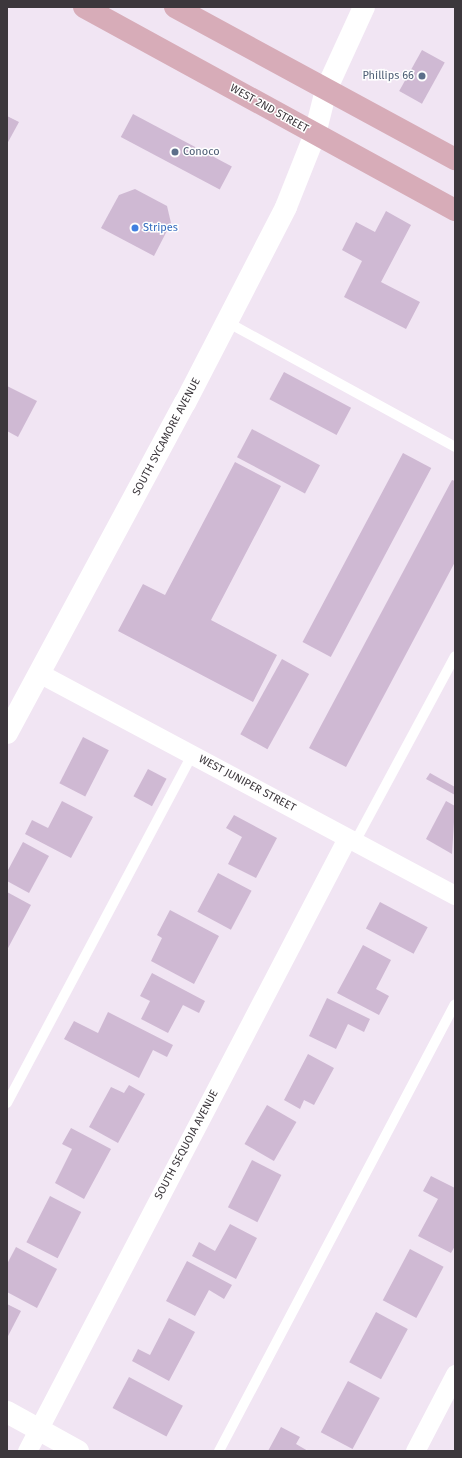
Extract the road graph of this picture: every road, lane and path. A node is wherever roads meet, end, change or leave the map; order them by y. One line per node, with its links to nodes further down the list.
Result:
1 (84, 7): 5 (main road, WEST 2ND STREET)
2 (175, 7): 4 (main road)
3 (364, 7): 4 (street, SOUTH SYCAMORE AVENUE)
4 (326, 90): 5 (street, SOUTH SYCAMORE AVENUE); 6 (main road)
5 (315, 134): 7 (main road, WEST 2ND STREET); 8 (street, SOUTH SYCAMORE AVENUE)
6 (455, 159)
7 (455, 210)
8 (227, 322): 9 (lane); 11 (street, SOUTH SYCAMORE AVENUE)
9 (455, 447)
10 (455, 656): 15 (lane)
11 (39, 672): 12 (street, SOUTH SYCAMORE AVENUE); 14 (street, WEST JUNIPER STREET)
12 (12, 711): 13 (street, SOUTH SYCAMORE AVENUE)
13 (7, 734)
14 (192, 755): 15 (street, WEST JUNIPER STREET); 18 (lane)
15 (351, 840): 16 (street, WEST JUNIPER STREET); 21 (street, SOUTH SEQUOIA AVENUE)
16 (455, 895)
17 (455, 1004): 24 (lane)
18 (7, 1103)
19 (455, 1374): 25 (street)
20 (7, 1412): 21 (street)
21 (38, 1430): 22 (street, SOUTH SEQUOIA AVENUE); 23 (street)
22 (27, 1451)
23 (78, 1451)
24 (219, 1451)
25 (415, 1451)

